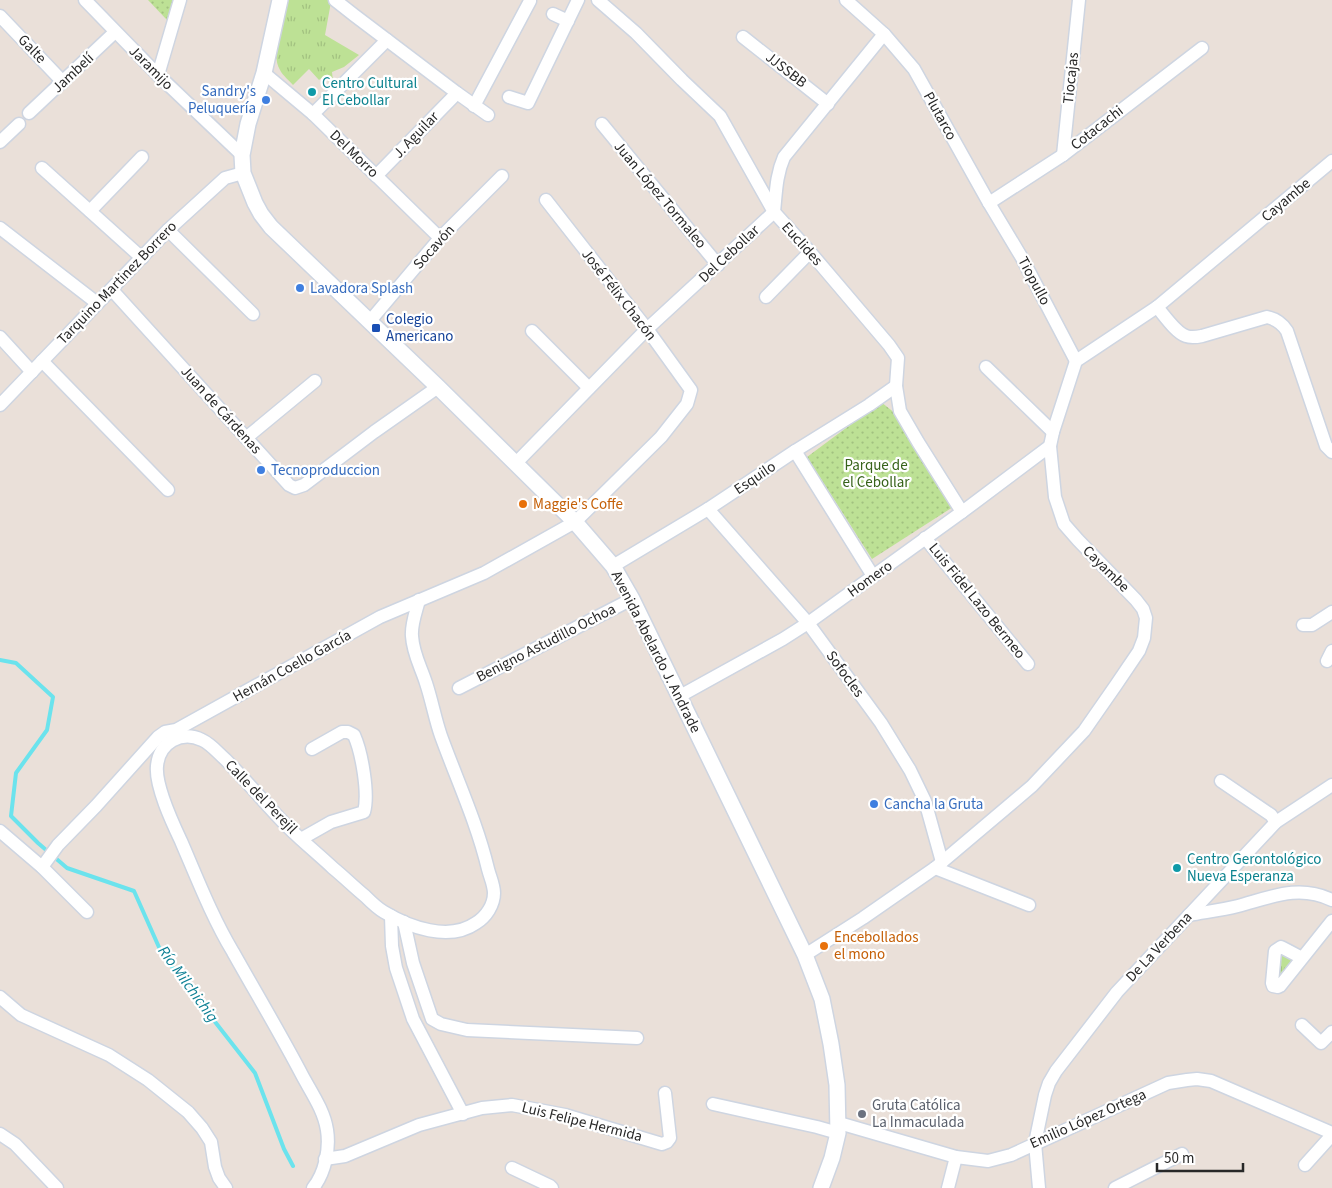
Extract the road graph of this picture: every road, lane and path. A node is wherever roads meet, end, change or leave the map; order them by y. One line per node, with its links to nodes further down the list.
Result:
1 (85, 0): 13 (street, Jaramijo)
2 (180, 0): 19 (street)
3 (280, 0): 18 (street, Avenida Abelardo J. Andrade)
4 (336, 0): 16 (street)
5 (578, 0): 12 (street)
6 (598, 0): 42 (street, Euclides)
7 (846, 0): 14 (street)
8 (1079, 0): 32 (street, Tiocajas)
9 (530, 1): 24 (street)
10 (553, 14): 12 (street)
11 (0, 16): 20 (street, Galte)
12 (568, 21): 22 (street)
13 (115, 32): 19 (street, Jaramijo); 20 (street, Jambelí)
14 (884, 34): 23 (street); 40 (street, Plutarco)
15 (743, 37): 23 (street, JJSSBB)
16 (387, 40): 21 (street); 26 (street)
17 (1202, 48): 32 (street, Cotacachi)
18 (264, 73): 26 (street, Del Morro); 31 (street, Avenida Abelardo J. Andrade)
19 (158, 75): 31 (street, Jaramijo)
20 (63, 82): 25 (street, Jambelí)
21 (457, 93): 24 (street); 37 (street, J. Aguilar)
22 (509, 97)
23 (828, 104): 42 (street)
24 (474, 106): 27 (street)
25 (29, 113)
26 (313, 114): 37 (street, Del Morro)
27 (488, 115)
28 (19, 124): 30 (street)
29 (602, 124): 48 (street, Juan López Tormaleo)
30 (0, 142)
31 (242, 155): 36 (street, Avenida Abelardo J. Andrade)
32 (1063, 155): 40 (street, Cotacachi)
33 (142, 157): 41 (street)
34 (1332, 161): 52 (street, Cayambe)
35 (42, 168): 41 (street)
36 (243, 173): 44 (street, Tarquino Martinez Borrero); 54 (street, Avenida Abelardo J. Andrade)
37 (376, 176): 45 (street, Del Morro)
38 (502, 176): 45 (street, Socavón)
39 (546, 200): 55 (street, José Félix Chacón)
40 (989, 203): 59 (street, Tiopullo)
41 (90, 211): 47 (street)
42 (774, 212): 46 (street, Euclides); 48 (street, Del Cebollar)
43 (0, 228): 51 (street)
44 (168, 230): 47 (street, Tarquino Martinez Borrero); 53 (street)
45 (440, 238): 54 (street, Socavón)
46 (810, 252): 50 (street); 63 (street, Euclides)
47 (142, 258): 49 (street, Tarquino Martinez Borrero)
48 (718, 265): 55 (street, Del Cebollar)
49 (112, 290): 51 (street, Tarquino Martinez Borrero); 69 (street, Juan de Cárdenas)
50 (766, 297)
51 (97, 303): 58 (street, Tarquino Martinez Borrero)
52 (1157, 306): 59 (street, Cayambe); 72 (street)
53 (253, 314)
54 (370, 321): 64 (street, Avenida Abelardo J. Andrade)
55 (647, 330): 65 (street, Del Cebollar); 66 (street, José Félix Chacón)
56 (532, 331): 65 (street)
57 (0, 337): 61 (street)
58 (42, 361): 61 (street, Tarquino Martinez Borrero); 74 (street)
59 (1076, 361): 68 (street, Cayambe)
60 (986, 367): 68 (street)
61 (32, 372): 67 (street, Tarquino Martinez Borrero)
62 (315, 381): 69 (street)
63 (896, 386): 71 (street, Esquilo); 76 (street, Euclides)
64 (438, 387): 69 (street, Juan de Cárdenas); 73 (street, Avenida Abelardo J. Andrade)
65 (589, 388): 73 (street, Del Cebollar)
66 (691, 390): 77 (street, Hernán Coello García)
67 (0, 405)
68 (1052, 432): 70 (street, Cayambe)
69 (246, 438)
70 (1050, 446): 76 (street, Homero); 97 (street, Cayambe)
71 (795, 451): 75 (street, Esquilo); 80 (street)
72 (1332, 452)
73 (516, 463): 77 (street, Avenida Abelardo J. Andrade)
74 (168, 490)
75 (708, 509): 79 (street, Esquilo); 84 (street, Sofocles)
76 (962, 512): 78 (street, Homero)
77 (575, 522): 79 (street, Avenida Abelardo J. Andrade); 82 (street, Hernán Coello García)
78 (926, 538): 80 (street, Homero); 86 (street, Luis Fidel Lazo Bermeo)
79 (613, 566): 81 (street, Avenida Abelardo J. Andrade)
80 (873, 576): 84 (street, Homero)
81 (632, 599): 87 (street, Benigno Astudillo Ochoa); 88 (street, Avenida Abelardo J. Andrade)
82 (419, 600): 89 (street, Hernán Coello García); 103 (street, Calle del Perejil)
83 (1332, 612): 85 (street)
84 (808, 623): 88 (street, Homero); 97 (street, Sofocles)
85 (1303, 625)
86 (1028, 664)
87 (459, 688)
88 (680, 696): 105 (street, Avenida Abelardo J. Andrade)
89 (177, 734): 95 (street, Calle del Perejil); 96 (street, Hernán Coello García); 120 (street)
90 (312, 749): 95 (street)
91 (1221, 781): 93 (street)
92 (1332, 785): 93 (street, De La Verbena)
93 (1276, 822): 102 (street, De La Verbena)
94 (0, 831): 96 (street)
95 (301, 839): 101 (street, Calle del Perejil)
96 (45, 864): 100 (street)
97 (938, 865): 99 (street); 105 (street, Cayambe)
98 (1332, 900): 102 (street)
99 (1029, 905)
100 (86, 912)
101 (390, 916): 103 (street, Calle del Perejil); 113 (street)
102 (1189, 916): 117 (street, De La Verbena)
103 (404, 922): 110 (street)
104 (1332, 922): 106 (street)
105 (805, 955): 114 (street, Avenida Abelardo J. Andrade)
106 (1302, 958)
107 (0, 997): 124 (street)
108 (1302, 1025): 109 (street)
109 (1332, 1032)
110 (637, 1038)
111 (665, 1093): 113 (street, Luis Felipe Hermida)
112 (714, 1104): 114 (street, Emilio López Ortega)
113 (463, 1114): 120 (street, Luis Felipe Hermida)
114 (838, 1128): 119 (street, Emilio López Ortega); 127 (street, Avenida Abelardo J. Andrade)
115 (0, 1134): 123 (street)
116 (1332, 1134): 117 (street, Emilio López Ortega); 121 (street)
117 (1035, 1143): 119 (street, Emilio López Ortega); 129 (street, De La Verbena)
118 (1182, 1154): 130 (street)
119 (956, 1158): 128 (street)
120 (326, 1159): 125 (street)
121 (1305, 1165)
122 (512, 1168): 126 (street)
123 (57, 1188)
124 (226, 1188)
125 (313, 1188)
126 (552, 1188)
127 (821, 1188)
128 (948, 1188)
129 (1039, 1188)
130 (1115, 1188)

